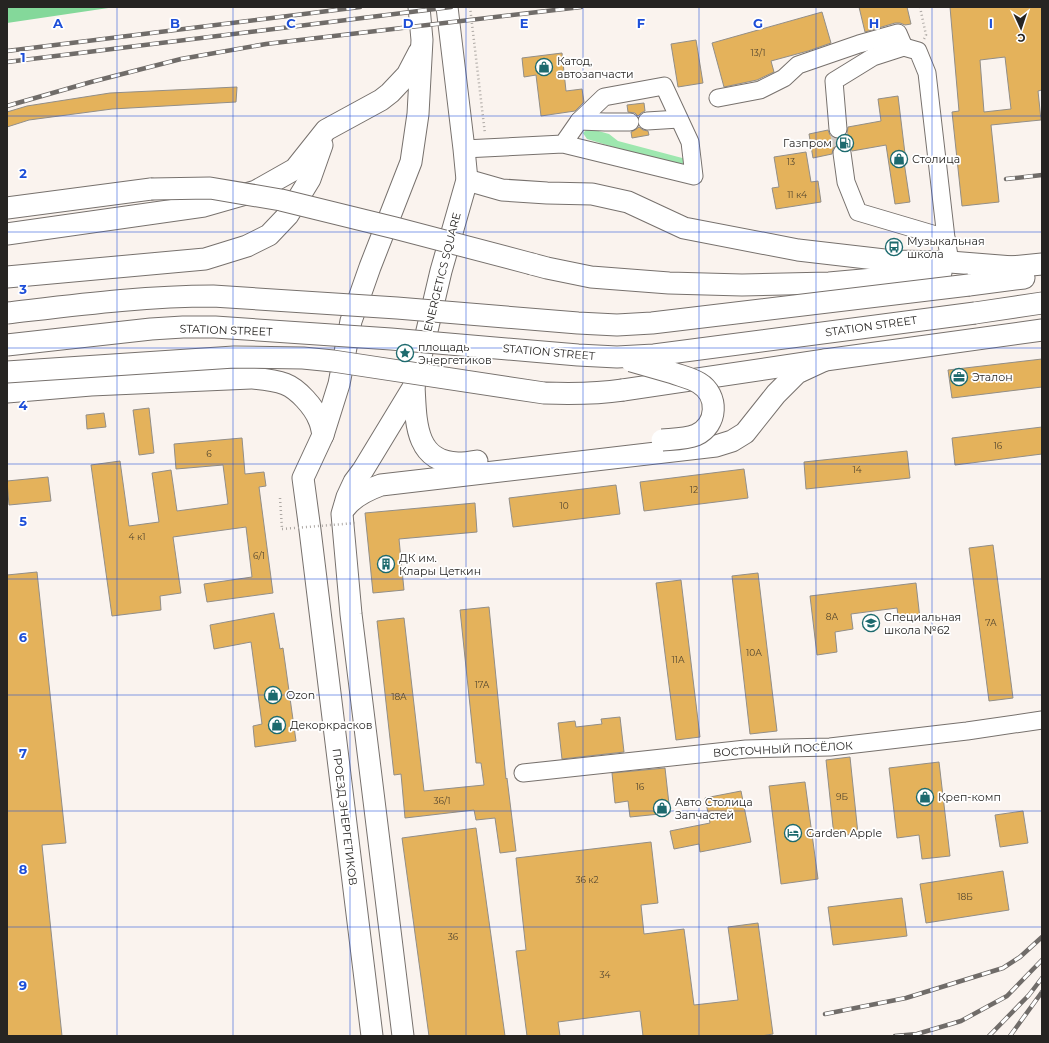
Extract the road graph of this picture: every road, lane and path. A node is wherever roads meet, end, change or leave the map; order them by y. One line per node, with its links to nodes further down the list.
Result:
1 (418, 7): 5 (main road)
2 (447, 7): 16 (main road)
3 (470, 7): 15 (path)
4 (920, 7): 6 (path)
5 (422, 48): 13 (main road); 36 (main road)
6 (911, 49): 7 (street); 12 (street); 21 (street)
7 (718, 98)
8 (679, 119): 9 (street); 10 (street); 14 (street)
9 (579, 121): 11 (street); 14 (street)
10 (647, 121)
11 (630, 122)
12 (838, 129)
13 (326, 130): 20 (main road); 26 (main road)
14 (563, 144): 15 (street)
15 (487, 148): 16 (street)
16 (464, 149): 18 (main road)
17 (842, 153): 21 (street)
18 (467, 180): 22 (main road); 34 (main road, ENERGETICS SQUARE)
19 (7, 208): 24 (main road, bridge)
20 (7, 234)
21 (946, 238): 22 (street)
22 (950, 262): 24 (main road)
23 (1042, 264): 24 (main road)
24 (1013, 267)
25 (1042, 276): 28 (main road, bridge)
26 (7, 277)
27 (1042, 303): 31 (main road, STATION STREET, bridge)
28 (7, 313)
29 (1042, 330): 32 (main road)
30 (7, 345): 31 (main road, STATION STREET, bridge)
31 (617, 357): 34 (main road, bridge)
32 (825, 360): 33 (main road, bridge); 38 (main road)
33 (7, 372)
34 (414, 386): 38 (main road, ENERGETICS SQUARE)
35 (7, 392): 36 (main road)
36 (323, 435): 41 (main road, ПРОЕЗД ЭНЕРГЕТИКОВ)
37 (280, 498): 38 (path, bridge)
38 (350, 516): 42 (main road)
39 (1042, 720): 40 (street, ВОСТОЧНЫЙ ПОСЁЛОК)
40 (524, 773)
41 (372, 1036)
42 (403, 1036)

